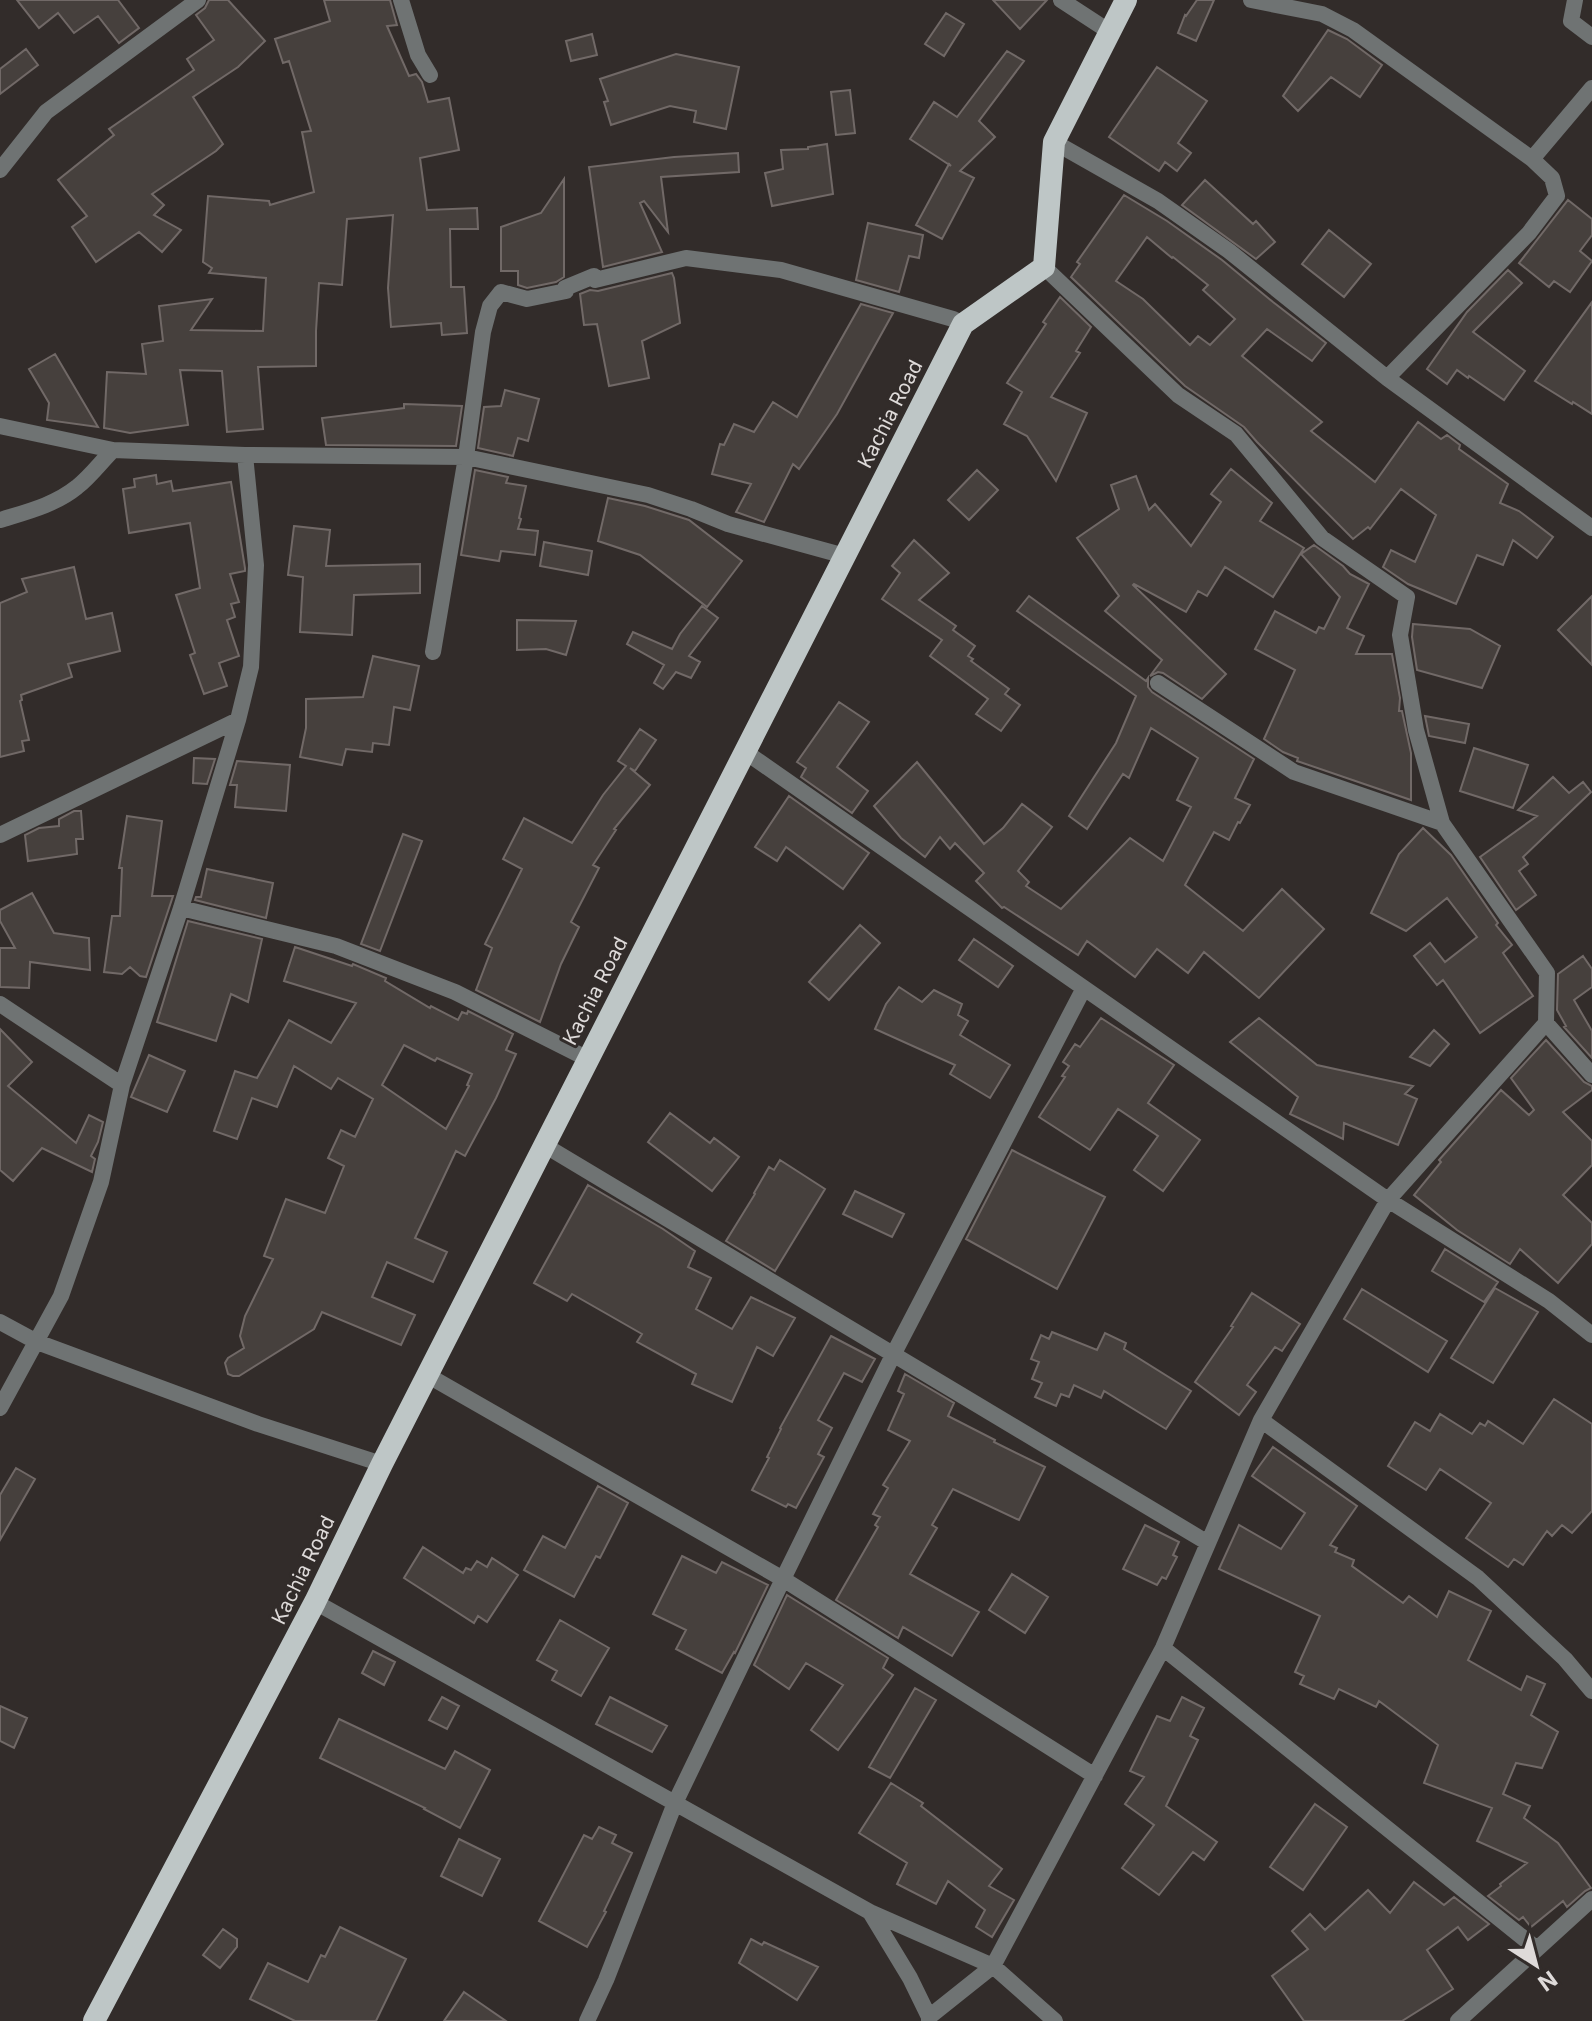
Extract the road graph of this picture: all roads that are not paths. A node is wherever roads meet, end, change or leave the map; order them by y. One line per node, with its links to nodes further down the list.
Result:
1 (198, 0): 13 (street)
2 (401, 0): 9 (street)
3 (1061, 0): 7 (street)
4 (1126, 0): 7 (highway)
5 (1251, 0): 12 (street)
6 (1575, 0): 8 (street)
7 (1110, 32): 11 (highway)
8 (1592, 37)
9 (430, 75)
10 (1592, 88): 12 (street)
11 (1054, 142): 14 (highway); 16 (street)
12 (1532, 159): 16 (street)
13 (0, 170)
14 (1044, 267): 15 (highway, Kachia Road); 28 (street)
15 (963, 324): 20 (street); 23 (highway, Kachia Road)
16 (1387, 378): 22 (street)
17 (0, 426): 18 (street)
18 (113, 450): 19 (street); 21 (street)
19 (245, 455): 20 (street); 26 (street)
20 (466, 457): 23 (street); 24 (street)
21 (0, 520)
22 (1592, 528)
23 (845, 556): 27 (highway, Kachia Road)
24 (433, 652)
25 (1158, 683): 28 (street)
26 (238, 720): 29 (street); 30 (street)
27 (744, 751): 31 (street); 34 (highway, Kachia Road)
28 (1442, 823): 33 (street)
29 (0, 835)
30 (181, 908): 34 (street); 36 (street)
31 (1084, 988): 38 (street); 42 (street)
32 (0, 1004): 36 (street)
33 (1546, 1023): 35 (street); 38 (street)
34 (588, 1059): 37 (highway, Kachia Road)
35 (1592, 1075)
36 (122, 1085): 41 (street)
37 (544, 1145): 42 (street); 43 (highway, Kachia Road)
38 (1388, 1200): 40 (street); 45 (street)
39 (0, 1322): 41 (street)
40 (1592, 1335)
41 (37, 1342): 44 (street); 46 (street)
42 (893, 1355): 47 (street); 48 (street)
43 (427, 1375): 46 (highway, Kachia Road); 48 (street)
44 (0, 1408)
45 (1261, 1420): 47 (street); 51 (street)
46 (382, 1464): 49 (highway, Kachia Road)
47 (1208, 1543): 50 (street)
48 (783, 1579): 52 (street); 53 (street)
49 (315, 1602): 53 (street); 59 (highway, Kachia Road)
50 (1163, 1648): 52 (street); 56 (street)
51 (1592, 1691)
52 (1095, 1776): 57 (street)
53 (675, 1803): 55 (street); 60 (street)
54 (1592, 1899): 56 (street)
55 (870, 1912): 57 (street); 58 (street)
56 (1537, 1949): 62 (street)
57 (993, 1966): 58 (street); 61 (street)
58 (929, 2019)
59 (94, 2021)
60 (587, 2021)
61 (1055, 2021)
62 (1458, 2021)

